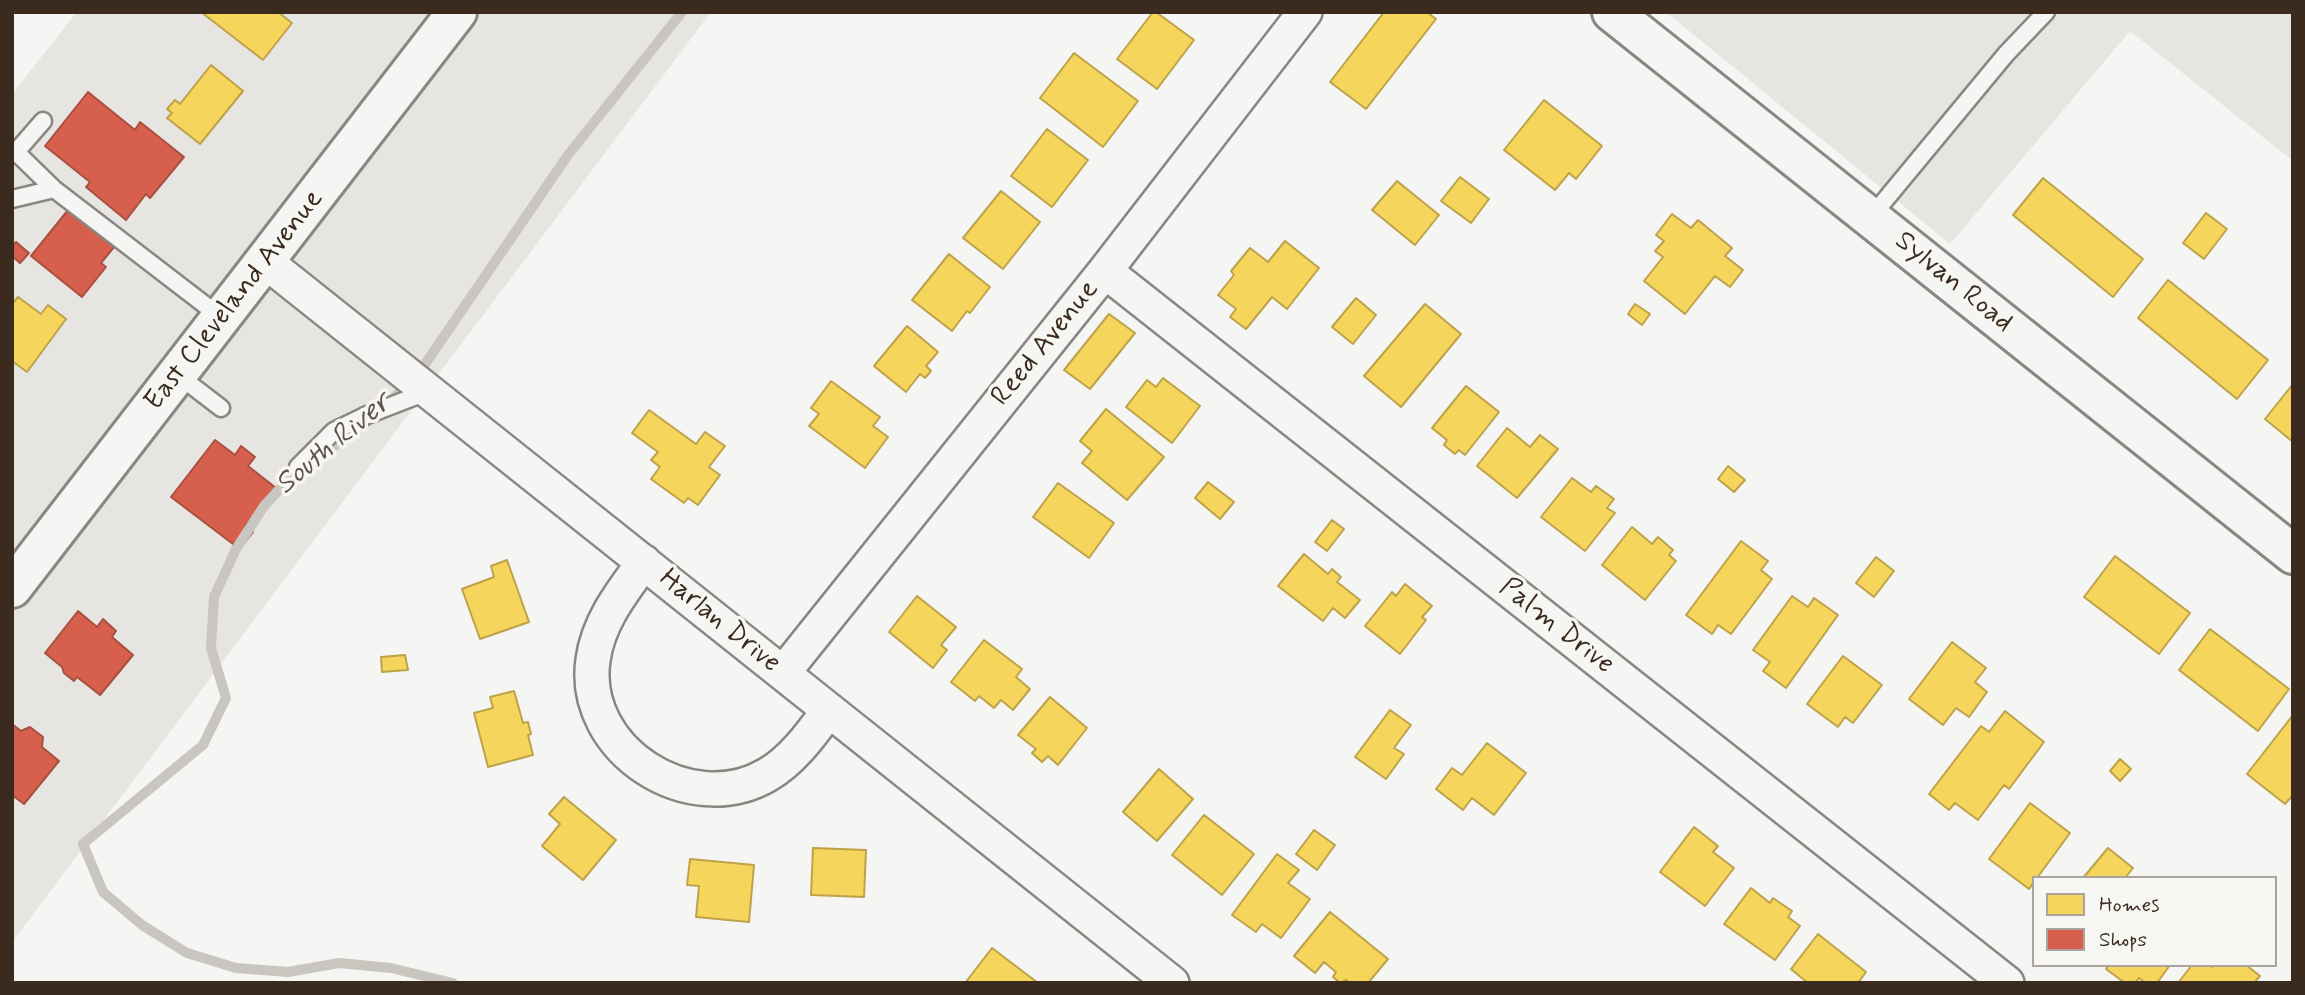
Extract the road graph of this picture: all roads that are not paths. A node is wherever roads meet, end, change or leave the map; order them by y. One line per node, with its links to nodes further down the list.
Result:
1 (457, 12): 9 (main road, East Cleveland Avenue)
2 (1305, 12): 10 (street, Reed Avenue)
3 (1612, 12): 8 (main road, Sylvan Road)
4 (2046, 12): 8 (lane)
5 (43, 121): 6 (lane)
6 (54, 189): 7 (lane); 11 (lane)
7 (12, 199)
8 (1871, 218): 16 (main road, Sylvan Road)
9 (266, 262): 11 (main road, East Cleveland Avenue); 13 (street, Harlan Drive)
10 (1105, 271): 19 (street, Reed Avenue); 22 (street, Palm Drive)
11 (223, 318): 12 (main road, East Cleveland Avenue)
12 (178, 375): 14 (lane); 18 (main road, East Cleveland Avenue)
13 (429, 391): 15 (lane); 17 (street, Harlan Drive)
14 (221, 408)
15 (298, 467)
16 (2293, 554)
17 (644, 562): 19 (street, Harlan Drive); 20 (street)
18 (18, 570)
19 (783, 673): 20 (street, Harlan Drive)
20 (829, 710): 21 (street, Harlan Drive)
21 (1172, 983)
22 (2007, 983)

